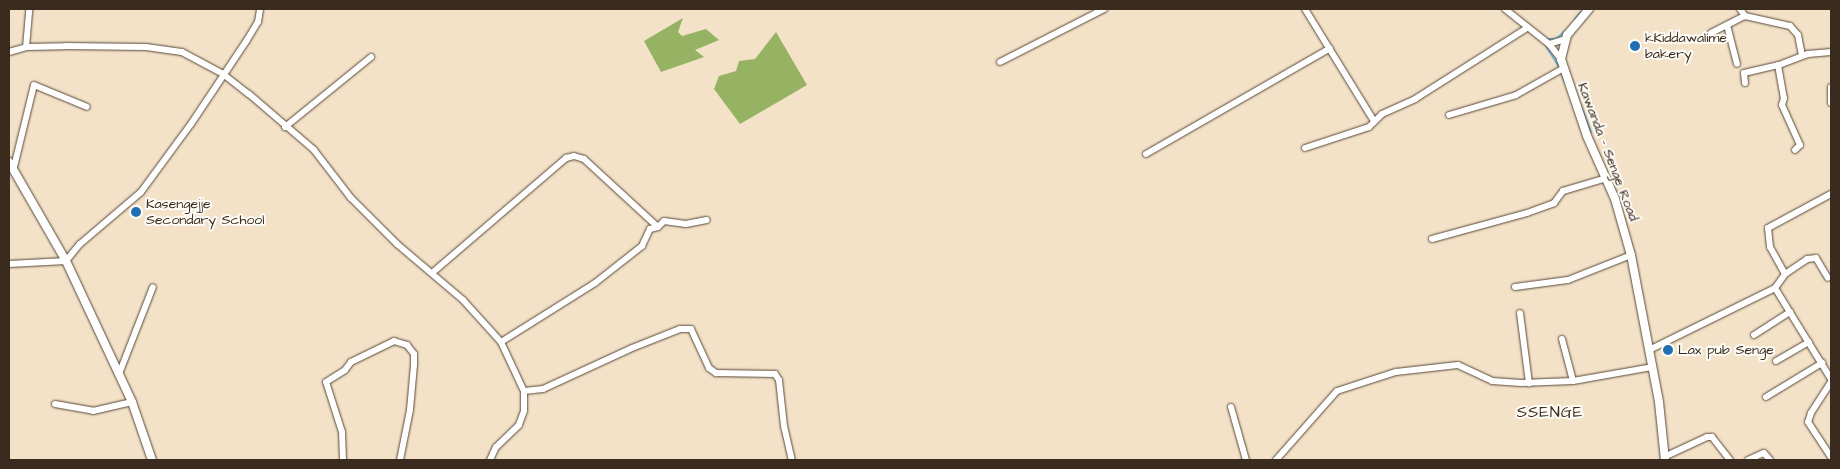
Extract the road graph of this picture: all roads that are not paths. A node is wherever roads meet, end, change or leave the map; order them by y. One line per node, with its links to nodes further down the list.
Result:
1 (29, 9): 14 (street)
2 (260, 9): 25 (street)
3 (1104, 9): 21 (street)
4 (1305, 9): 15 (street)
5 (1505, 9): 10 (street)
6 (1589, 9): 12 (street, Kawanda - Senge Road)
7 (1740, 9): 8 (street)
8 (1745, 16): 9 (street); 18 (street)
9 (1727, 25): 11 (street); 22 (street)
10 (1527, 28): 13 (street); 31 (street)
11 (1711, 33)
12 (1565, 39): 13 (street); 20 (street, Kawanda - Senge Road)
13 (1549, 44): 20 (street)
14 (26, 47): 16 (street); 25 (street)
15 (1330, 48): 31 (street); 35 (street)
16 (9, 52)
17 (1831, 52): 18 (street)
18 (1802, 56): 23 (street)
19 (371, 57): 32 (street)
20 (1561, 59): 24 (street, Kawanda - Senge Road)
21 (1000, 62)
22 (1737, 64)
23 (1778, 65): 26 (street); 34 (street)
24 (1564, 68): 30 (street); 37 (street, Kawanda - Senge Road)
25 (223, 74): 32 (street); 43 (street)
26 (1745, 82)
27 (1831, 87): 28 (street)
28 (1831, 103)
29 (87, 107): 36 (street)
30 (1449, 116)
31 (1374, 121): 33 (street)
32 (285, 127): 45 (street)
33 (1305, 148)
34 (1795, 150)
35 (1146, 154)
36 (11, 164): 43 (street)
37 (1607, 178): 41 (street); 42 (street, Kawanda - Senge Road)
38 (1831, 194): 46 (street)
39 (707, 220): 40 (street)
40 (658, 227): 45 (street); 55 (street)
41 (1432, 239)
42 (1631, 255): 49 (street); 57 (street, Kawanda - Senge Road)
43 (66, 261): 44 (street); 61 (street)
44 (9, 264)
45 (432, 273): 55 (street)
46 (1785, 274): 47 (street); 50 (street)
47 (1828, 278)
48 (152, 286): 61 (street)
49 (1515, 287)
50 (1775, 288): 51 (street); 57 (street)
51 (1790, 312): 53 (street); 56 (street)
52 (1520, 313): 64 (street)
53 (1754, 335)
54 (1562, 339): 63 (street)
55 (501, 342): 65 (street)
56 (1809, 342): 58 (street); 59 (street)
57 (1649, 350): 60 (street, Kawanda - Senge Road)
58 (1776, 361)
59 (1822, 363): 62 (street); 66 (street)
60 (1652, 367): 63 (street); 71 (street, Kawanda - Senge Road)
61 (119, 374): 67 (street)
62 (1831, 380): 70 (street)
63 (1573, 381): 64 (street)
64 (1529, 383): 78 (street)
65 (524, 391): 75 (street); 76 (street)
66 (1766, 397)
67 (132, 402): 68 (street); 72 (street)
68 (55, 404)
69 (1231, 407): 77 (street)
70 (1831, 458)
71 (1665, 459): 79 (street)
72 (152, 460)
73 (343, 460): 74 (street)
74 (400, 460)
75 (490, 460)
76 (792, 460)
77 (1246, 460)
78 (1276, 460)
79 (1730, 460)
80 (1748, 460): 81 (street)
81 (1770, 460)

